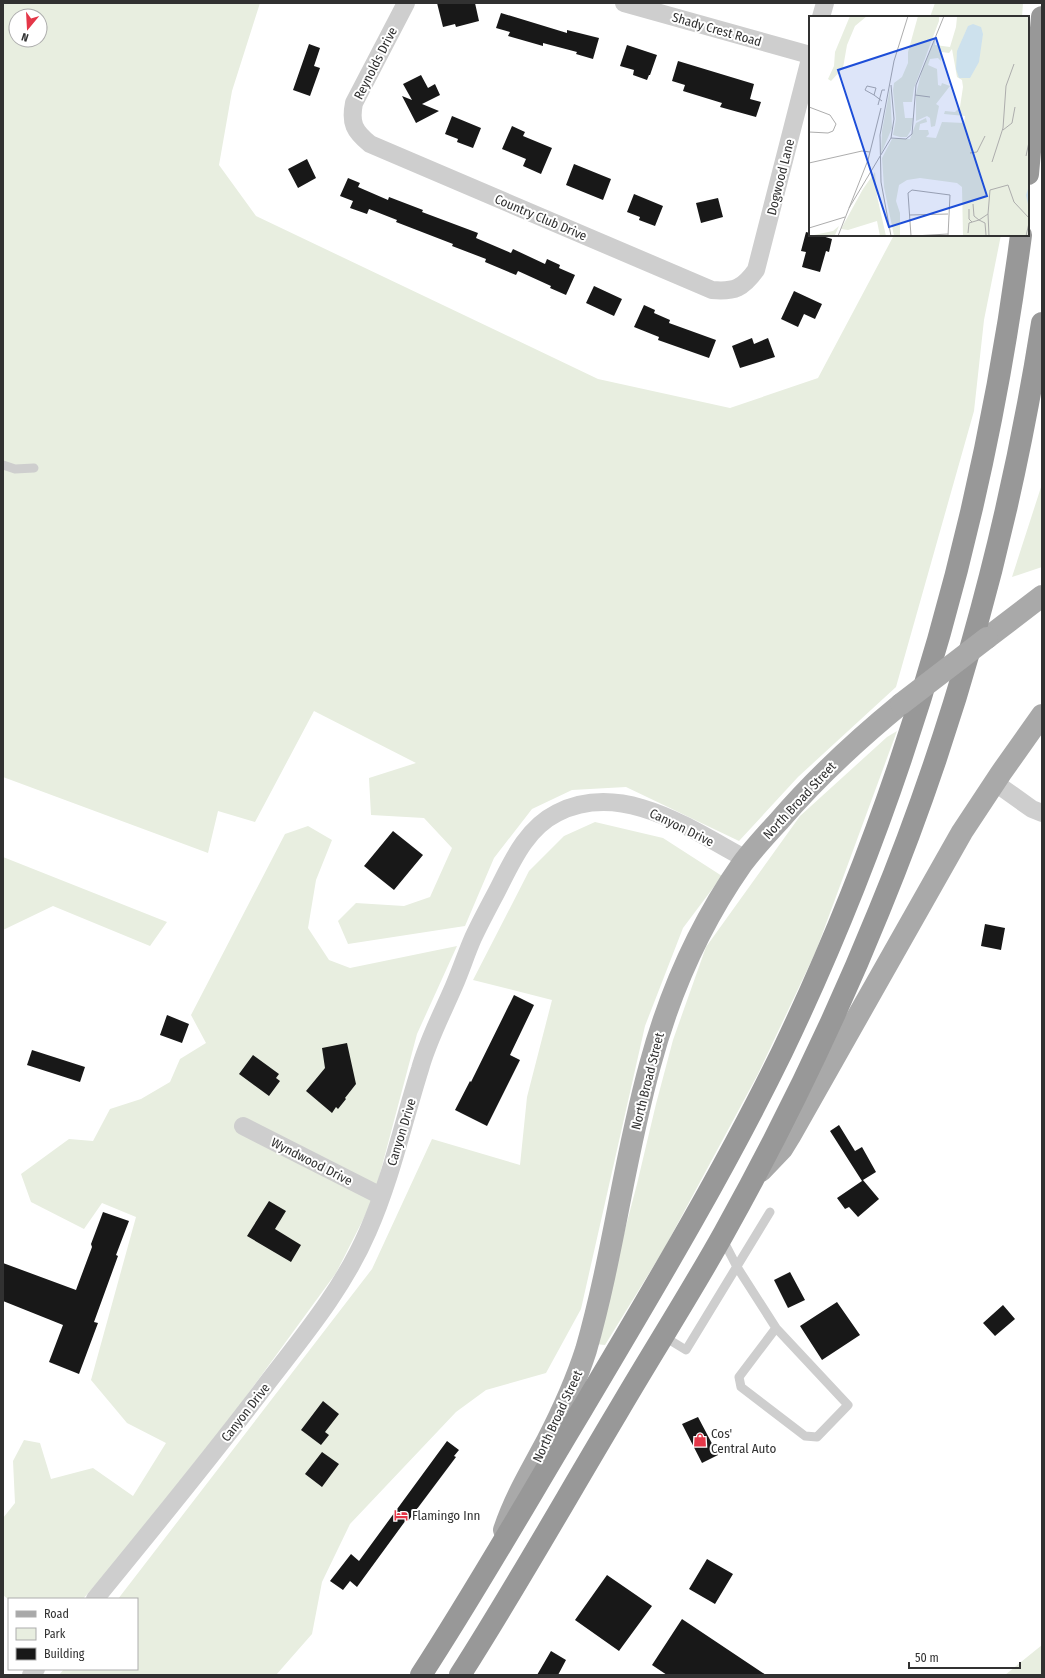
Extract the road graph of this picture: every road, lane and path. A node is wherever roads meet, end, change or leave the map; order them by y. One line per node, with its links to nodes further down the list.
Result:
1 (406, 3): 8 (street, Reynolds Drive)
2 (624, 3): 6 (street, Shady Crest Road)
3 (825, 3): 4 (street)
4 (821, 16)
5 (1042, 17): 9 (highway)
6 (809, 55)
7 (809, 63): 11 (street, Dogwood Lane)
8 (354, 126): 11 (street, Country Club Drive)
9 (1029, 163)
10 (1021, 236): 28 (highway)
11 (737, 288)
12 (1042, 323): 21 (highway)
13 (3, 465): 14 (lane)
14 (34, 468)
15 (1042, 596): 19 (main road, North Broad Street, bridge)
16 (1042, 715): 17 (main road)
17 (994, 782): 18 (street); 21 (main road)
18 (1042, 813)
19 (746, 859): 22 (street, Canyon Drive); 28 (main road, North Broad Street)
20 (242, 1126): 22 (street, Wyndwood Drive)
21 (753, 1179): 24 (highway)
22 (380, 1196): 29 (street, Canyon Drive)
23 (770, 1212): 25 (lane)
24 (722, 1237): 25 (lane); 27 (highway)
25 (737, 1267): 26 (lane); 27 (lane)
26 (776, 1328): 26 (lane)
27 (663, 1336): 31 (highway)
28 (498, 1550): 30 (highway, North Broad Street)
29 (96, 1598)
30 (421, 1675)
31 (460, 1675)

